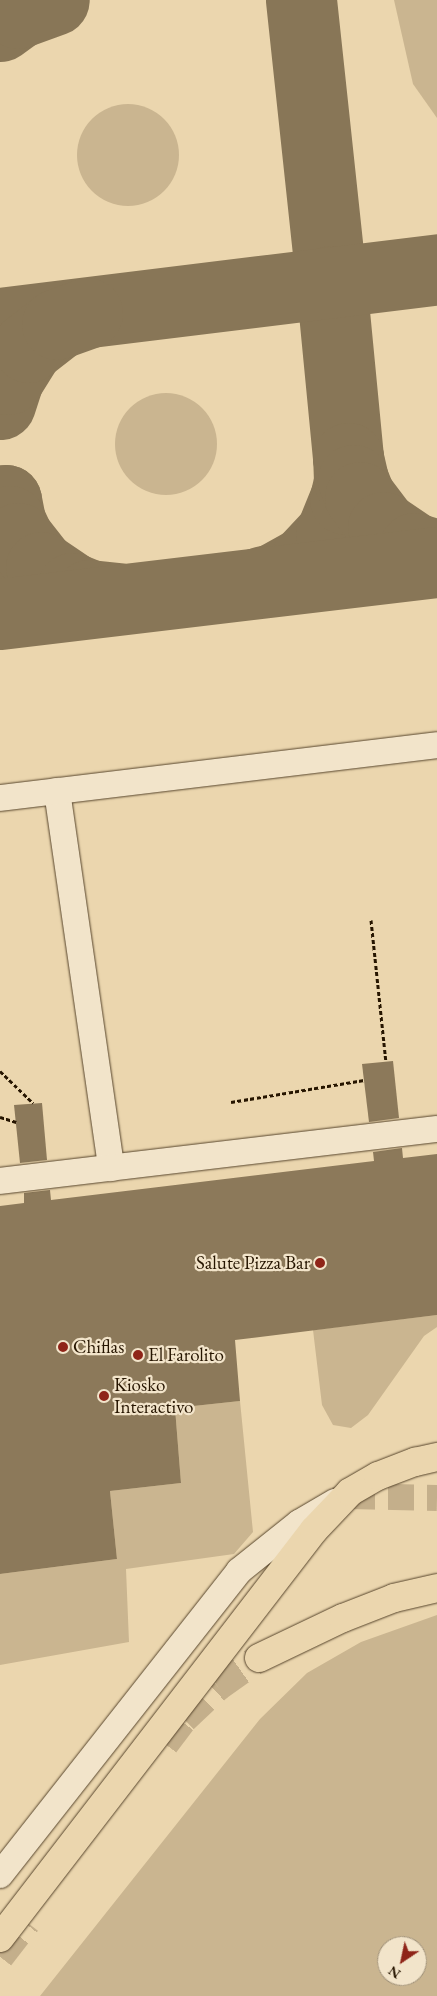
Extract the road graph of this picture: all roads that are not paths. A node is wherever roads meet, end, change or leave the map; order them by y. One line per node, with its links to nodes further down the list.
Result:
1 (437, 746): 2 (lane)
2 (57, 791): 3 (lane); 5 (lane)
3 (0, 798)
4 (437, 1129): 5 (lane)
5 (111, 1168): 6 (lane)
6 (0, 1182)
7 (437, 1457): 8 (main road, bridge)
8 (350, 1492): 11 (lane, bridge); 12 (main road, bridge)
9 (437, 1588): 10 (main road)
10 (260, 1658)
11 (0, 1875)
12 (0, 1938)

